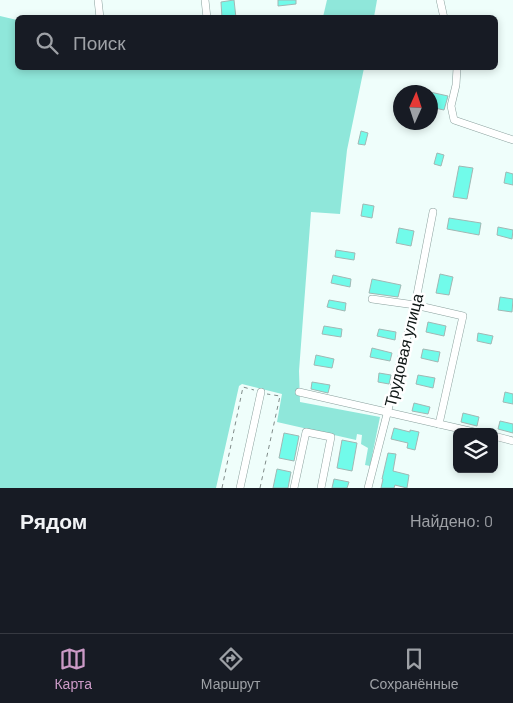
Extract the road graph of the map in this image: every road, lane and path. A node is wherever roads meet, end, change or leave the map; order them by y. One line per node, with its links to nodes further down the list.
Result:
1 (98, 0): 4 (street)
2 (205, 0): 5 (street)
3 (440, 0): 6 (street)
4 (100, 15)
5 (207, 15)
6 (443, 15)
7 (457, 70): 8 (street)
8 (513, 140)
9 (433, 212): 11 (street, Трудовая улица)
10 (372, 299): 11 (street)
11 (415, 305): 14 (street, Трудовая улица); 15 (street)
12 (261, 392): 19 (street)
13 (299, 392): 14 (street)
14 (388, 412): 15 (street); 22 (street, Трудовая улица)
15 (439, 424): 16 (street)
16 (456, 428)
17 (498, 437): 18 (street)
18 (513, 441)
19 (240, 488)
20 (294, 488): 21 (street)
21 (320, 488)
22 (368, 488)

